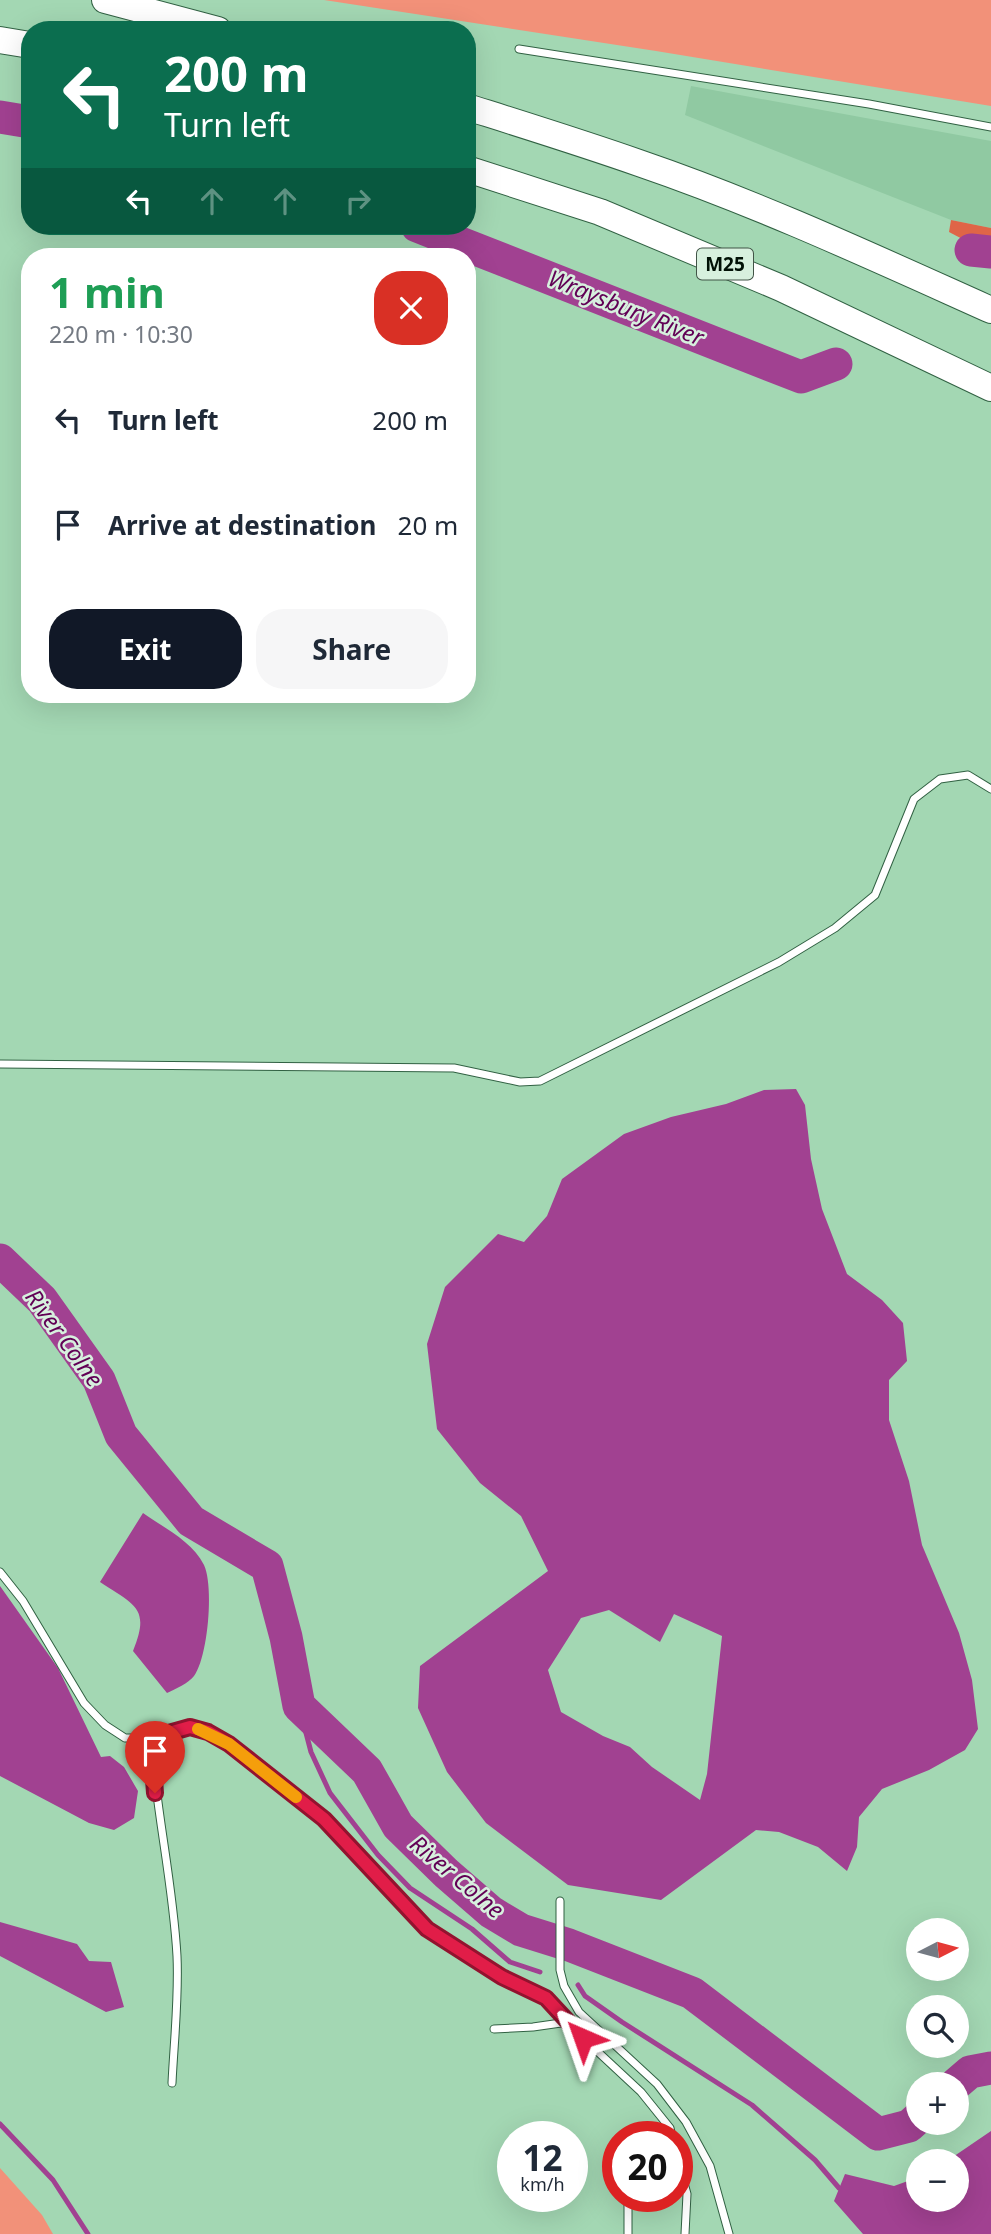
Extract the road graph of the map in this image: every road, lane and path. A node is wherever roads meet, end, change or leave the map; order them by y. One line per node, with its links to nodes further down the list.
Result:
1 (105, 0): 2 (highway)
2 (184, 21)
3 (0, 40): 4 (highway)
4 (21, 44)
5 (519, 49): 7 (lane)
6 (476, 110): 9 (highway)
7 (991, 127)
8 (476, 172): 10 (highway, M25)
9 (991, 310)
10 (991, 388)
11 (991, 789): 12 (lane)
12 (0, 1064)
13 (0, 1572): 14 (lane)
14 (151, 1738): 16 (lane); 18 (lane)
15 (560, 1901): 24 (lane)
16 (568, 2022): 17 (lane); 19 (lane)
17 (494, 2029)
18 (173, 2084)
19 (664, 2121)
20 (628, 2212): 22 (lane)
21 (686, 2212): 23 (lane)
22 (628, 2234)
23 (685, 2234)
24 (729, 2234)

